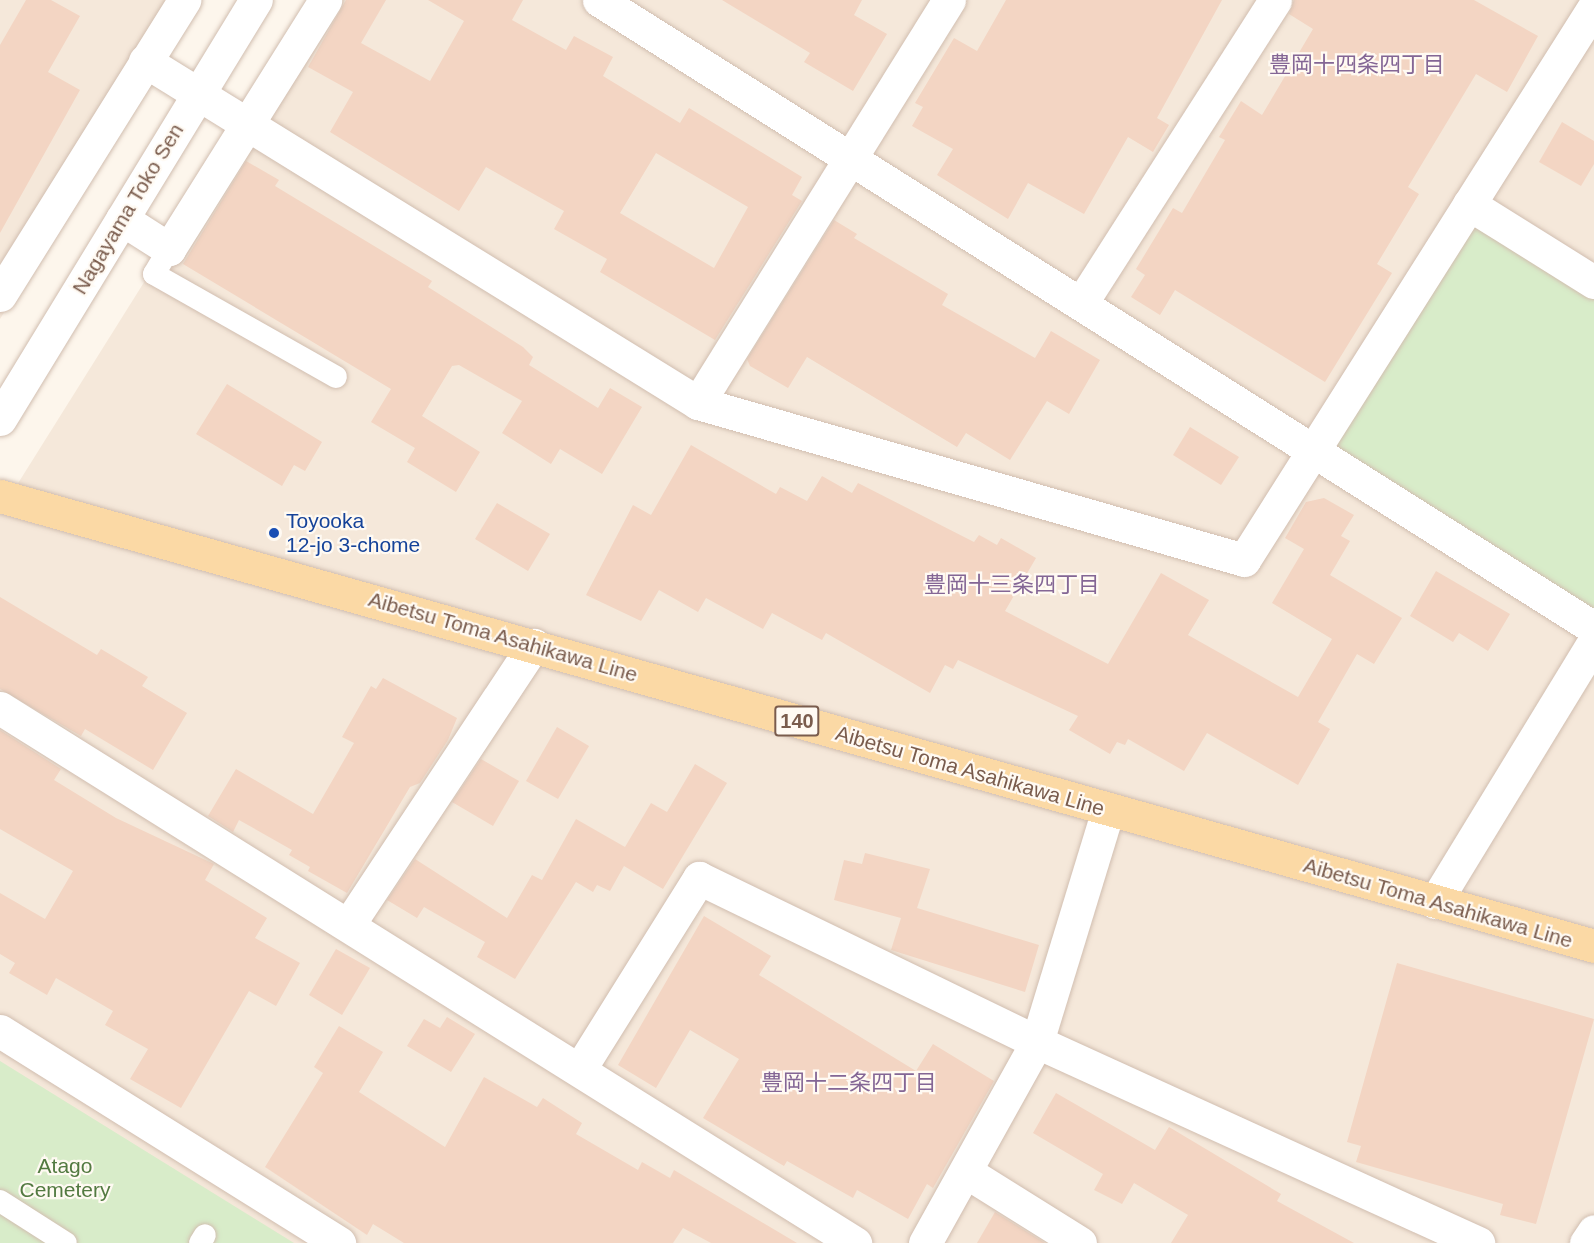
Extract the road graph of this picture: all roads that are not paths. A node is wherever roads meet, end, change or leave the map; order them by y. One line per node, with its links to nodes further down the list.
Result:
1 (184, 0): 8 (street)
2 (256, 0): 9 (street, Nagayama Toko Sen)
3 (325, 0): 10 (street)
4 (949, 0): 11 (street)
5 (1275, 0): 17 (street)
6 (617, 5): 11 (street)
7 (1594, 7): 12 (street)
8 (145, 61): 9 (street); 16 (street)
9 (197, 94): 10 (street); 13 (street, Nagayama Toko Sen)
10 (246, 124): 14 (street); 19 (street)
11 (850, 156): 17 (street); 19 (street)
12 (1469, 204): 15 (street); 21 (street)
13 (122, 219): 14 (street); 20 (street, Nagayama Toko Sen)
14 (169, 249): 18 (lane)
15 (1594, 282)
16 (0, 295)
17 (1082, 302): 21 (street)
18 (336, 377)
19 (698, 403): 21 (street)
20 (0, 419)
21 (1312, 451): 23 (street)
22 (0, 496): 25 (main road, Aibetsu Toma Asahikawa Line / 140)
23 (1594, 628)
24 (1594, 642): 28 (street)
25 (534, 645): 27 (main road, Aibetsu Toma Asahikawa Line / 140); 29 (street)
26 (0, 708): 29 (street)
27 (1108, 810): 28 (main road, Aibetsu Toma Asahikawa Line / 140); 32 (street)
28 (1435, 902): 30 (main road, Aibetsu Toma Asahikawa Line / 140)
29 (349, 924): 33 (street)
30 (1594, 946)
31 (0, 1031): 38 (street)
32 (1037, 1042): 33 (street); 34 (street); 42 (street)
33 (581, 1067): 39 (street)
34 (968, 1173): 40 (street); 41 (street)
35 (0, 1201): 37 (lane)
36 (1594, 1231): 43 (street)
37 (66, 1243)
38 (339, 1243)
39 (855, 1243)
40 (925, 1243)
41 (1080, 1243)
42 (1478, 1243)
43 (1586, 1243)

